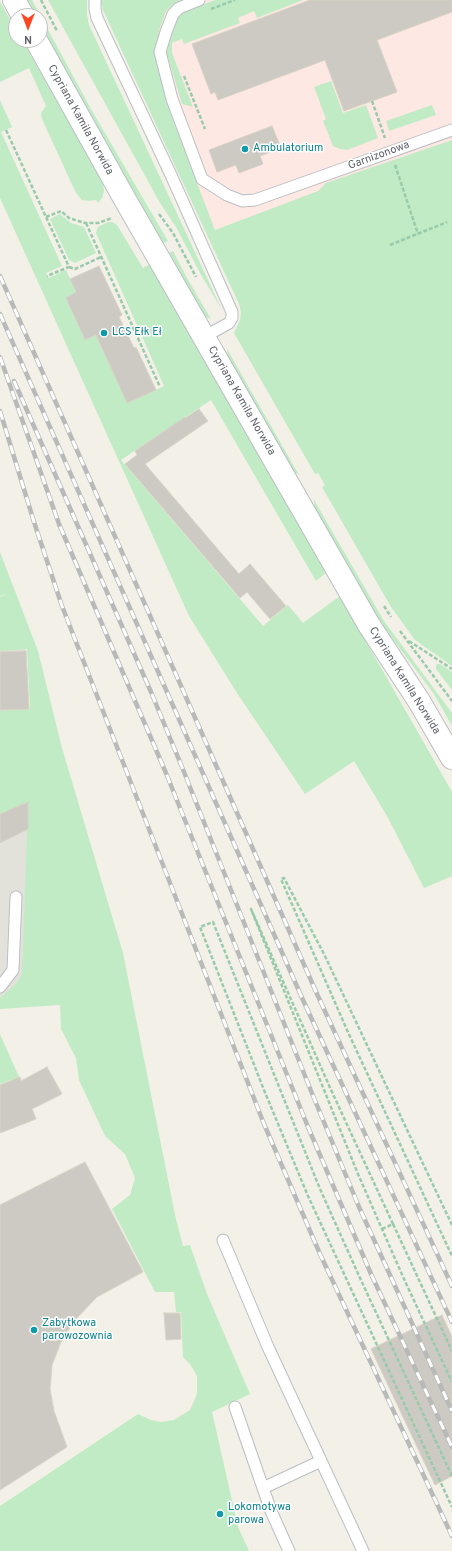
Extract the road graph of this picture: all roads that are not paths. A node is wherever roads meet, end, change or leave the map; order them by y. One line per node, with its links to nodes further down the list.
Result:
1 (95, 0): 5 (lane)
2 (199, 0): 4 (lane, Garnizonowa)
3 (40, 48): 5 (street, Cypriana Kamila Norwida)
4 (452, 130)
5 (204, 337): 6 (street, Cypriana Kamila Norwida)
6 (452, 758)
7 (16, 897): 8 (lane)
8 (0, 987)
9 (223, 1240): 11 (lane)
10 (235, 1407): 12 (lane)
11 (321, 1461): 12 (lane); 14 (lane)
12 (263, 1488): 13 (lane)
13 (289, 1551)
14 (363, 1551)

